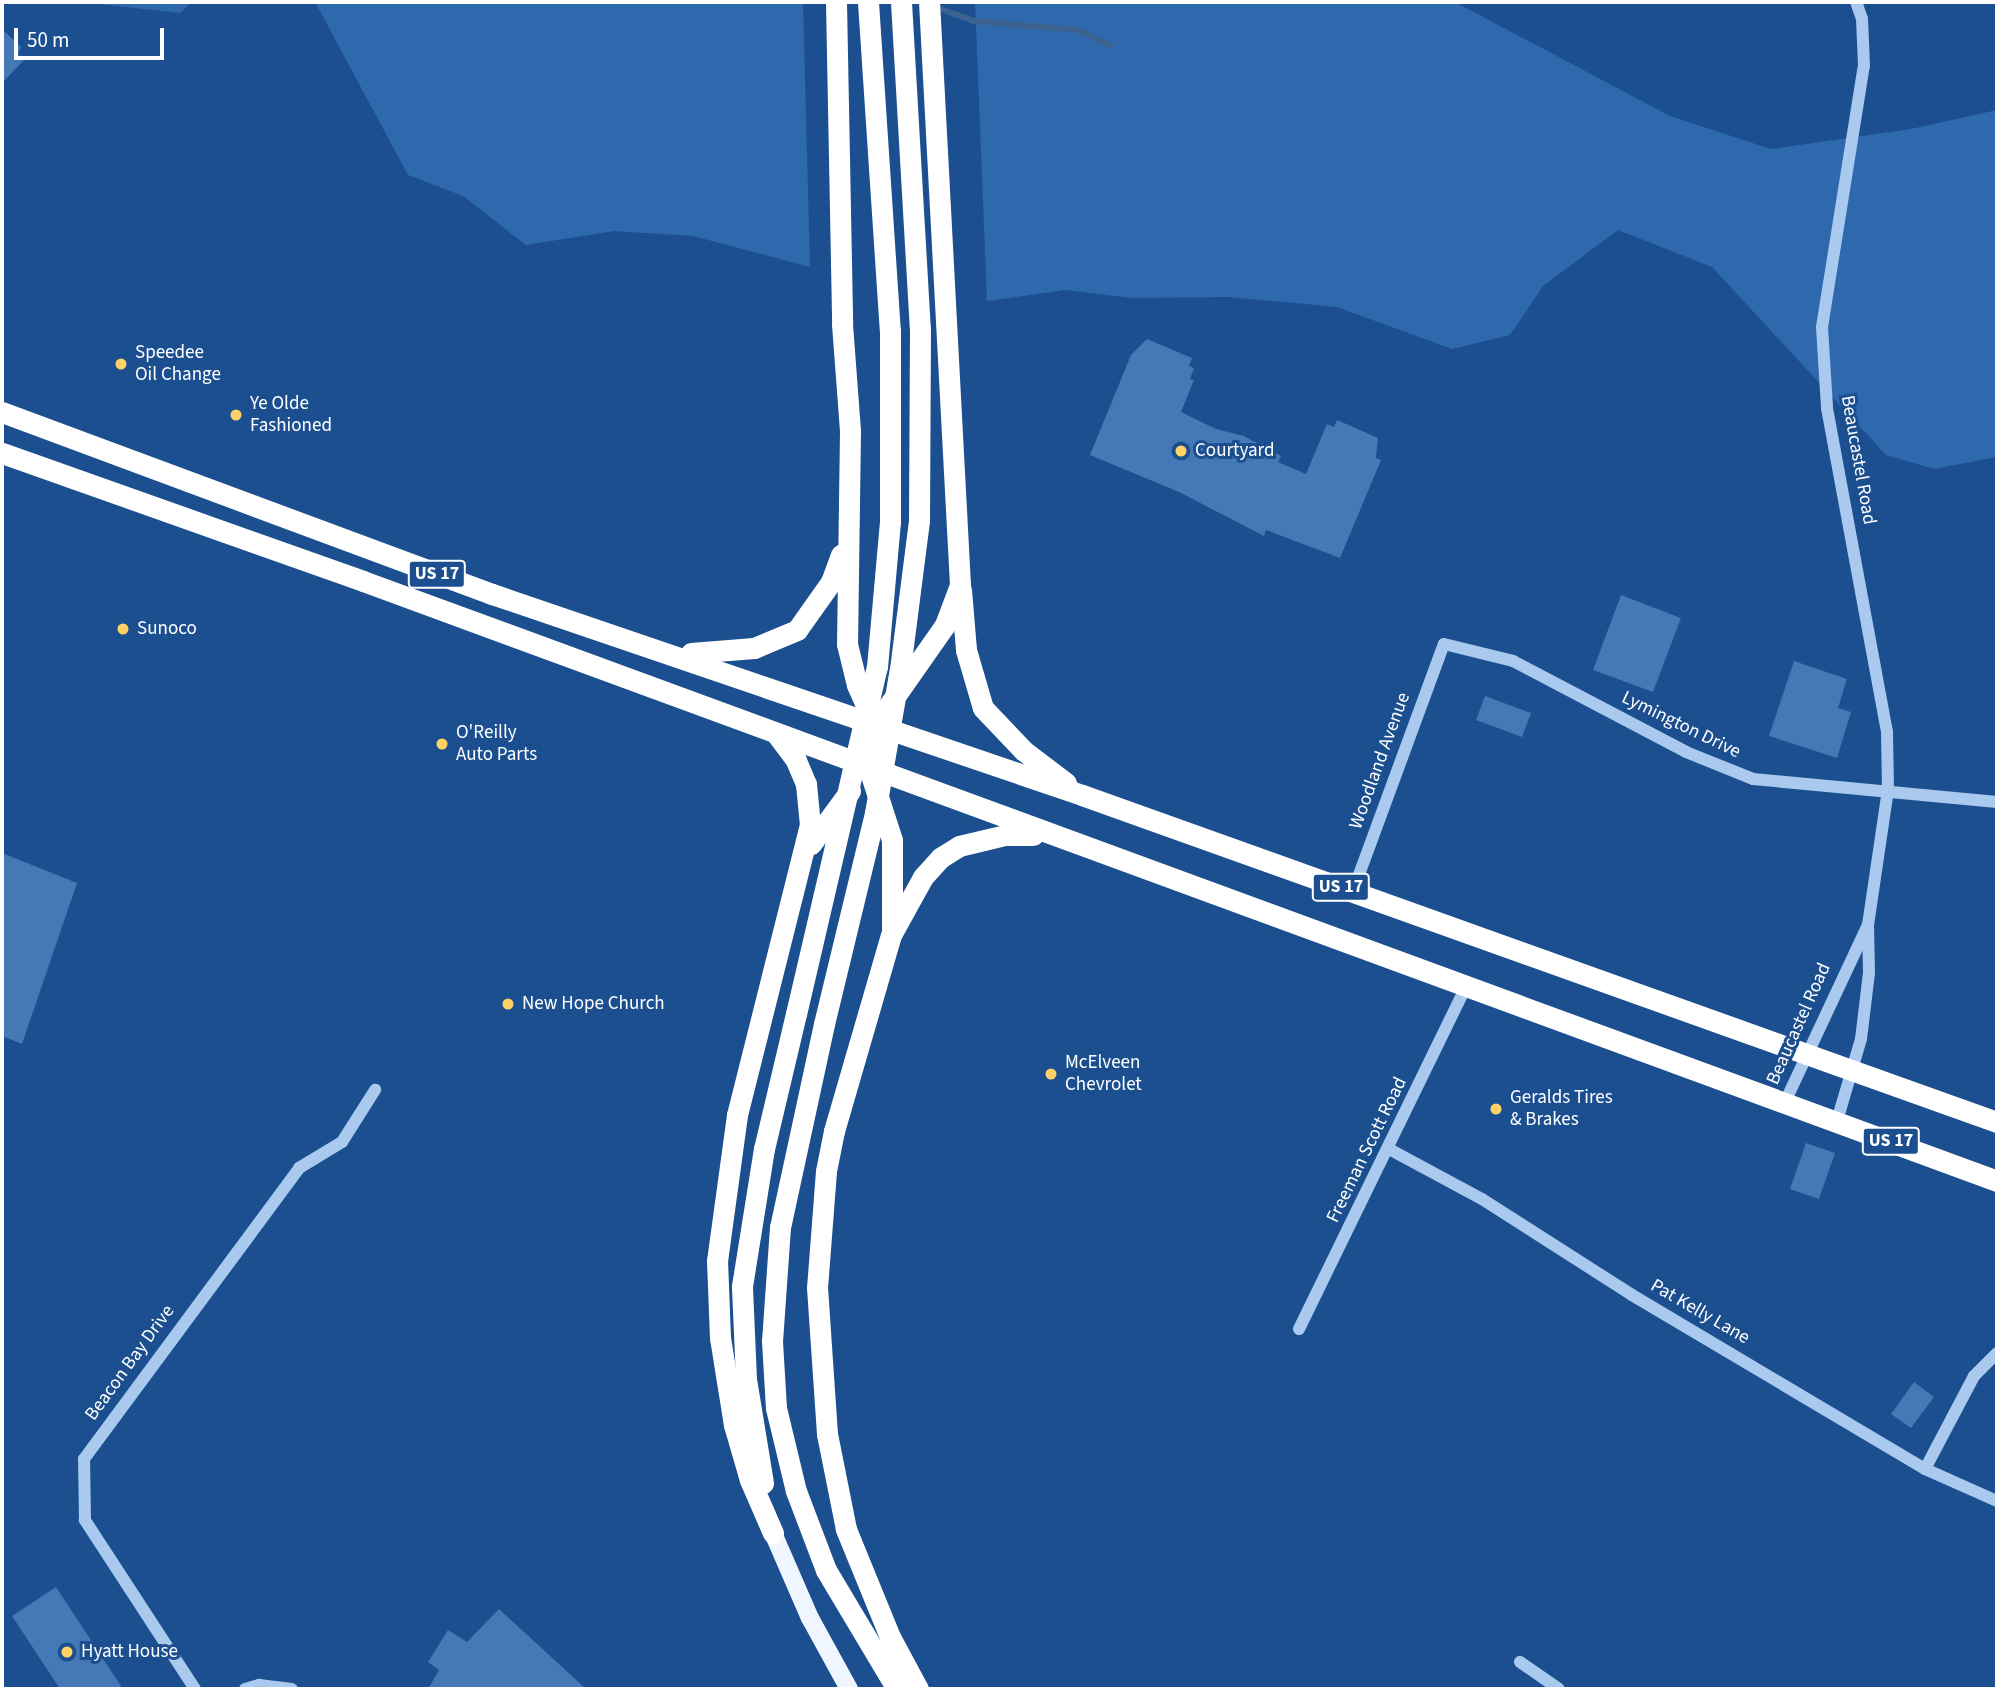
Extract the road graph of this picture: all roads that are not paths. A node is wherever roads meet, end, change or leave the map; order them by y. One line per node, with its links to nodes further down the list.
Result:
1 (836, 2): 8 (highway)
2 (868, 2): 36 (highway, bridge)
3 (901, 2): 42 (highway, bridge)
4 (929, 2): 9 (highway)
5 (1856, 2): 15 (street, Beaucastel Road)
6 (2, 412): 11 (highway, US 17)
7 (2, 453): 13 (highway, US 17)
8 (846, 540): 11 (highway); 12 (highway)
9 (960, 585): 12 (highway); 16 (highway)
10 (1444, 644): 15 (street, Lymington Drive); 20 (street, Woodland Avenue)
11 (675, 653): 12 (highway, US 17)
12 (875, 725): 14 (highway); 16 (highway, US 17)
13 (777, 735): 14 (highway, US 17); 19 (highway)
14 (869, 769): 18 (highway, US 17); 19 (highway); 22 (highway)
15 (1888, 789): 17 (street, Lymington Drive); 21 (street, Beaucastel Road)
16 (1082, 795): 20 (highway, US 17)
17 (1997, 802)
18 (1052, 835): 22 (highway); 23 (highway, US 17)
19 (804, 855): 36 (highway)
20 (1353, 891): 24 (highway, US 17)
21 (1868, 925): 24 (street, Beaucastel Road); 25 (street, Beaucastel Road)
22 (891, 935): 43 (highway)
23 (1466, 986): 27 (highway, US 17); 30 (street, Freeman Scott Road)
24 (1805, 1053): 25 (highway, US 17); 27 (street, Beaucastel Road)
25 (1853, 1069): 28 (street, Beaucastel Road); 29 (highway, US 17)
26 (375, 1090): 38 (street, Beacon Bay Drive)
27 (1785, 1102): 28 (highway, US 17)
28 (1837, 1121): 31 (highway, US 17)
29 (1997, 1122)
30 (1389, 1149): 32 (street, Freeman Scott Road); 34 (street, Pat Kelly Lane)
31 (1997, 1181)
32 (1299, 1329)
33 (1997, 1353): 34 (street)
34 (1925, 1469): 35 (street, Pat Kelly Lane)
35 (1997, 1501)
36 (773, 1533): 41 (main road)
37 (1520, 1662): 44 (street)
38 (195, 1689)
39 (245, 1689): 40 (street)
40 (292, 1689)
41 (849, 1689)
42 (897, 1689)
43 (918, 1689)
44 (1559, 1689)

